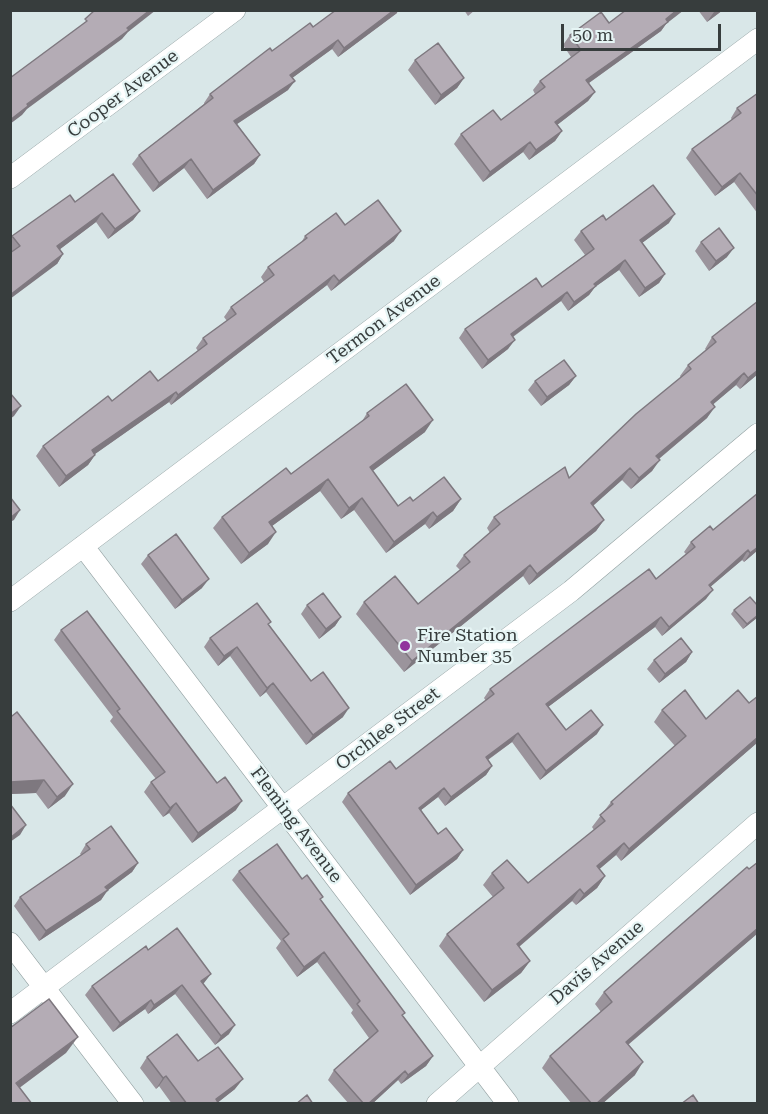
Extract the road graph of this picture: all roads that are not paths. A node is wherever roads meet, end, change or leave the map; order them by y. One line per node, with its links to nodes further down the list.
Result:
1 (235, 10): 3 (street, Cooper Avenue)
2 (758, 39): 5 (street, Termon Avenue)
3 (10, 178)
4 (758, 434): 7 (street, Orchlee Street)
5 (83, 546): 6 (street, Termon Avenue); 7 (street, Fleming Avenue)
6 (10, 601)
7 (283, 808): 10 (street, Orchlee Street); 12 (street, Fleming Avenue)
8 (758, 823): 12 (street, Davis Avenue)
9 (10, 943): 10 (street)
10 (44, 987): 11 (street, Orchlee Street); 13 (street)
11 (10, 1013)
12 (480, 1066): 14 (street, Davis Avenue); 15 (street, Fleming Avenue)
13 (133, 1104)
14 (437, 1104)
15 (508, 1104)

